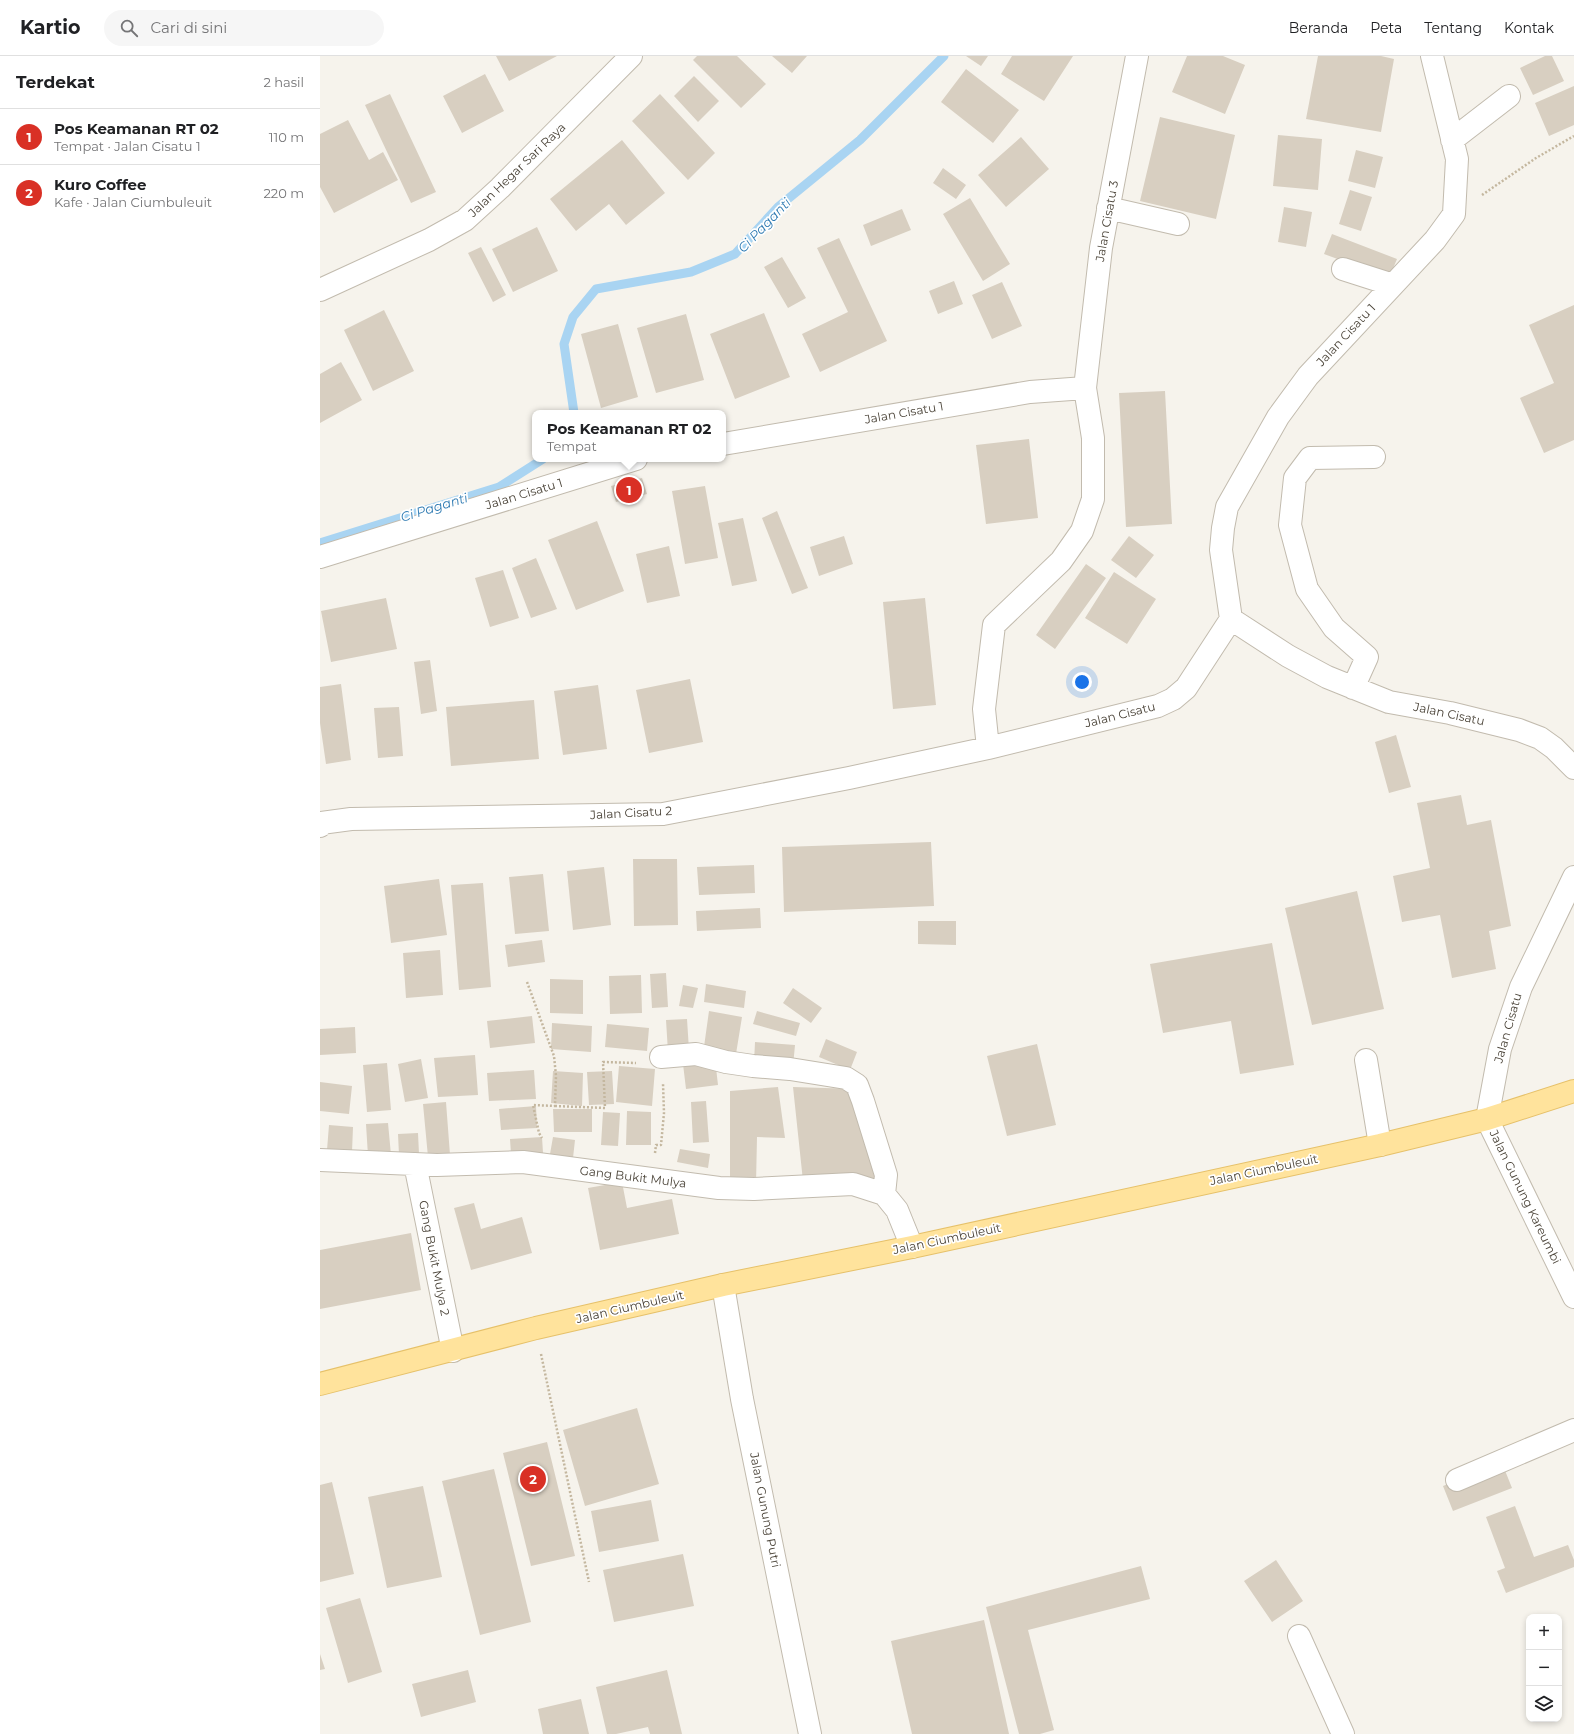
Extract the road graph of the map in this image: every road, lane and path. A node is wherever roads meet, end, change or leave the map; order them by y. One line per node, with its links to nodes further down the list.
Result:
1 (631, 56): 12 (street, Jalan Hegar Sari Raya)
2 (1137, 56): 7 (street, Jalan Cisatu 3)
3 (1432, 56): 6 (street)
4 (1508, 96): 6 (street)
5 (1574, 136): 8 (path)
6 (1452, 140): 8 (street)
7 (1108, 208): 9 (street); 13 (street, Jalan Cisatu 3)
8 (1454, 214): 11 (street, Jalan Cisatu 1)
9 (1178, 224)
10 (1343, 269): 11 (street)
11 (1393, 285): 18 (street, Jalan Cisatu 1)
12 (320, 290)
13 (1085, 388): 14 (street, Jalan Cisatu 1); 20 (street)
14 (726, 443)
15 (1374, 457): 19 (street)
16 (626, 462): 17 (street, Jalan Cisatu 1)
17 (320, 557)
18 (1231, 619): 19 (street, Jalan Cisatu); 20 (street, Jalan Cisatu)
19 (1353, 688): 21 (street, Jalan Cisatu)
20 (988, 748): 22 (street, Jalan Cisatu 2)
21 (1574, 768)
22 (320, 825)
23 (1574, 877): 31 (street, Jalan Cisatu)
24 (527, 982): 29 (path)
25 (661, 1057): 37 (street)
26 (1366, 1060): 33 (street)
27 (639, 1064): 29 (path)
28 (1574, 1092): 31 (main road, Jalan Ciumbuleuit)
29 (555, 1106): 36 (path)
30 (664, 1113): 32 (path)
31 (1487, 1119): 33 (main road, Jalan Ciumbuleuit); 40 (street, Jalan Gunung Kareumbi)
32 (661, 1145)
33 (1380, 1145): 38 (main road, Jalan Ciumbuleuit)
34 (320, 1160): 35 (street, Gang Bukit Mulya)
35 (415, 1164): 36 (street, Gang Bukit Mulya); 42 (street, Gang Bukit Mulya 2)
36 (531, 1164): 37 (street, Gang Bukit Mulya)
37 (884, 1194): 38 (street)
38 (912, 1247): 39 (main road, Jalan Ciumbuleuit)
39 (723, 1285): 41 (main road, Jalan Ciumbuleuit); 48 (street, Jalan Gunung Putri)
40 (1574, 1297)
41 (536, 1328): 42 (main road, Jalan Ciumbuleuit); 46 (path)
42 (453, 1351): 43 (main road, Jalan Ciumbuleuit)
43 (320, 1384)
44 (1574, 1430): 45 (street)
45 (1457, 1480)
46 (589, 1582)
47 (1299, 1636): 49 (street)
48 (810, 1734)
49 (1343, 1734)

